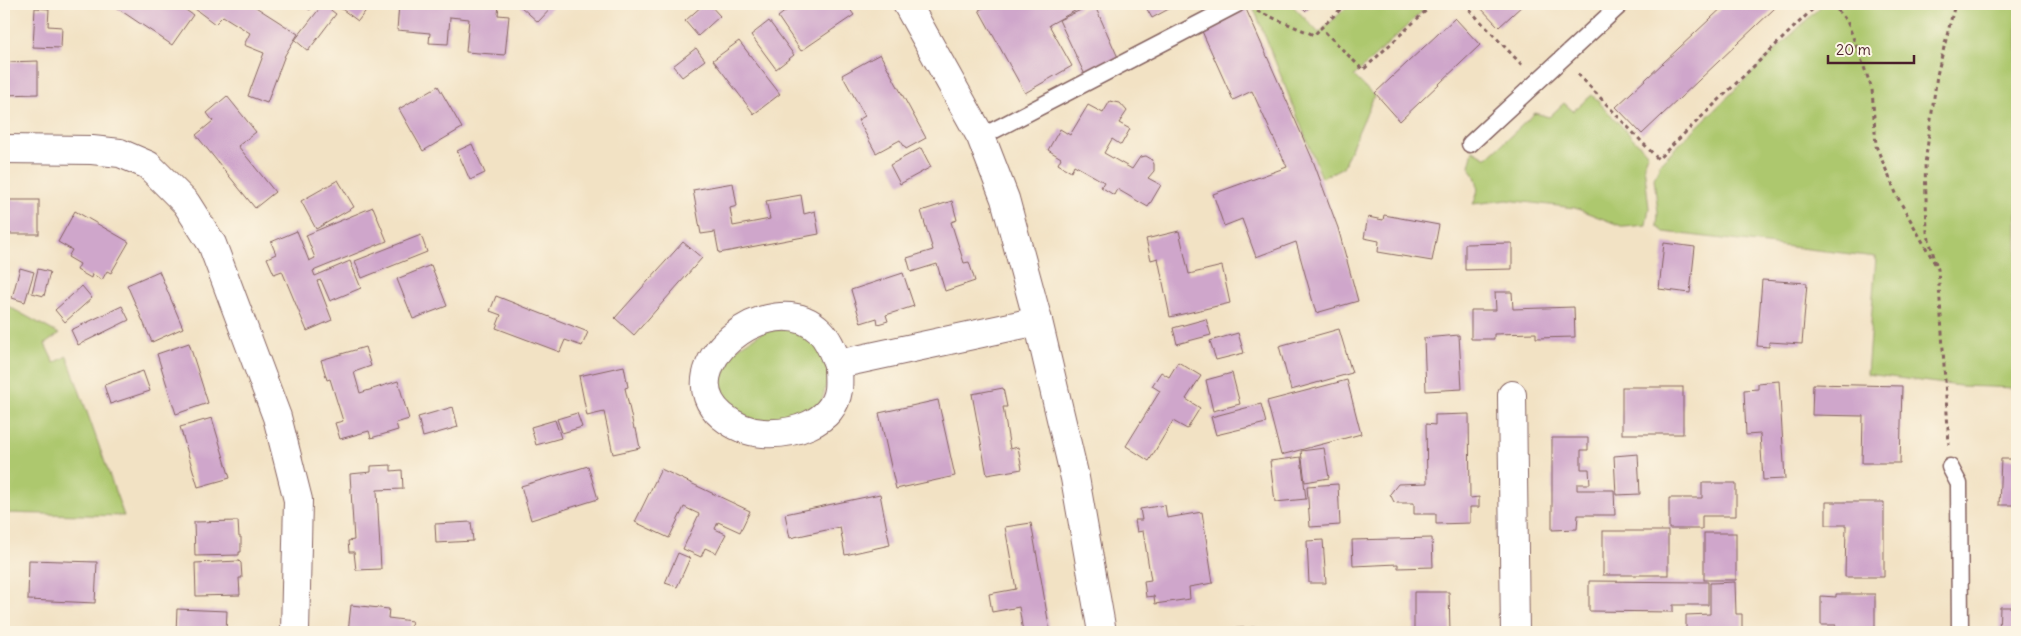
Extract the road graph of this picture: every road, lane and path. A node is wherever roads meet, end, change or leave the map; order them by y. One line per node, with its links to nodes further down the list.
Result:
1 (907, 4): 14 (street)
2 (1237, 4): 14 (lane)
3 (1346, 4): 11 (path)
4 (1433, 4): 11 (path)
5 (1464, 4): 13 (path)
6 (1621, 4): 12 (lane)
7 (1818, 4): 12 (path)
8 (1832, 4): 17 (path)
9 (1956, 4): 17 (path)
10 (1256, 11): 11 (path)
11 (1321, 28)
12 (1563, 58): 13 (lane)
13 (1538, 81): 15 (lane)
14 (981, 137): 18 (street)
15 (1470, 144)
16 (4, 148): 22 (street)
17 (1938, 269): 21 (path)
18 (1038, 321): 19 (street); 23 (street)
19 (838, 364): 19 (street)
20 (1512, 395): 24 (street)
21 (1950, 466): 25 (lane)
22 (295, 632)
23 (1102, 632)
24 (1515, 632)
25 (1960, 632)

